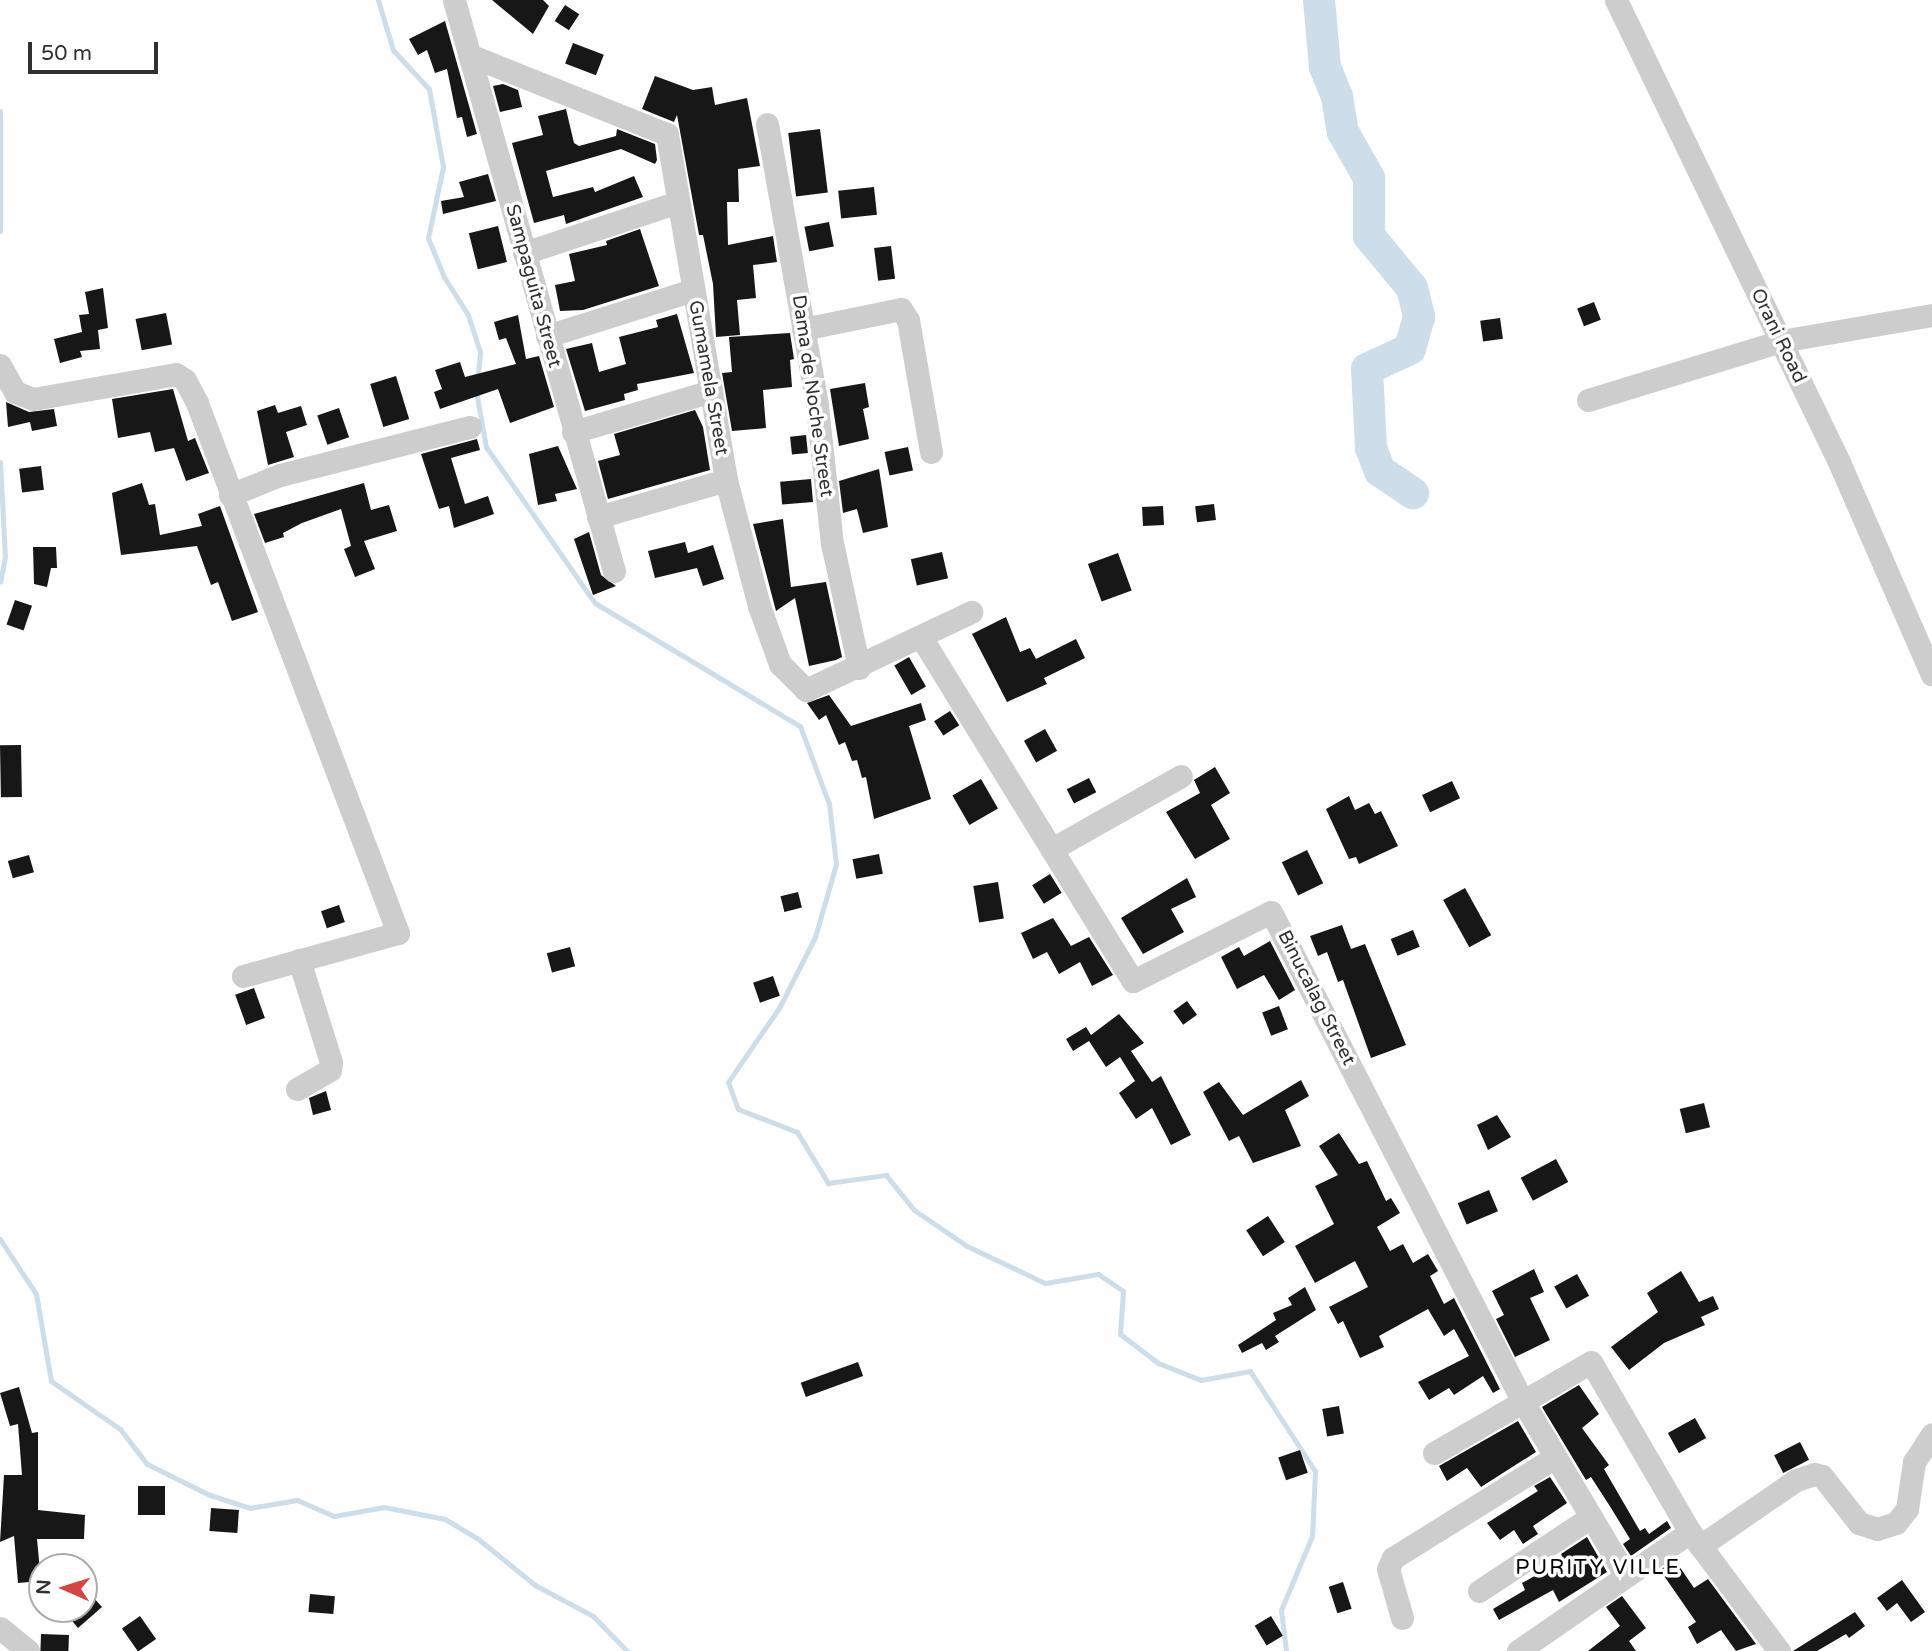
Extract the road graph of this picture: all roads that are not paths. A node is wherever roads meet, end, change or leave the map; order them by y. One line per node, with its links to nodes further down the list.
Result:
1 (1616, 0): 11 (street, Orani Road)
2 (459, 3): 3 (street, Sampaguita Street)
3 (469, 55): 5 (street, Gumamela Street); 6 (street, Sampaguita Street)
4 (767, 124): 9 (street, Dama de Noche Street)
5 (678, 202): 6 (street); 7 (street, Gumamela Street)
6 (524, 253): 10 (street, Sampaguita Street)
7 (694, 290): 10 (street); 13 (street, Gumamela Street)
8 (1932, 315): 11 (street)
9 (803, 329): 17 (street); 24 (street, Dama de Noche Street)
10 (547, 336): 16 (street, Sampaguita Street)
11 (1781, 341): 14 (street); 25 (street, Orani Road)
12 (0, 365): 19 (street)
13 (710, 391): 16 (street); 18 (street, Gumamela Street)
14 (1588, 400)
15 (470, 427): 19 (street)
16 (573, 432): 20 (street, Sampaguita Street)
17 (931, 452)
18 (726, 480): 20 (street); 24 (street, Gumamela Street)
19 (230, 495): 28 (street)
20 (598, 517): 21 (street, Sampaguita Street)
21 (614, 571)
22 (971, 612): 23 (street, Gumamela Street)
23 (921, 637): 24 (street, Gumamela Street); 27 (street, Binucalag Street)
24 (859, 668)
25 (1932, 676)
26 (1181, 776): 27 (street)
27 (1052, 849): 31 (street, Binucalag Street)
28 (299, 960): 29 (street); 30 (street)
29 (243, 976)
30 (297, 1088)
31 (1522, 1400): 33 (street); 34 (street, Binucalag Street); 36 (street)
32 (1932, 1434): 36 (street)
33 (1434, 1452)
34 (1555, 1457): 35 (street, Binucalag Street); 39 (street)
35 (1591, 1517): 37 (street, Binucalag Street); 38 (street)
36 (1695, 1539): 37 (street); 43 (street)
37 (1626, 1576): 42 (street)
38 (1479, 1591)
39 (1402, 1618)
40 (0, 1628): 41 (street)
41 (28, 1651)
42 (1518, 1651)
43 (1779, 1651)

